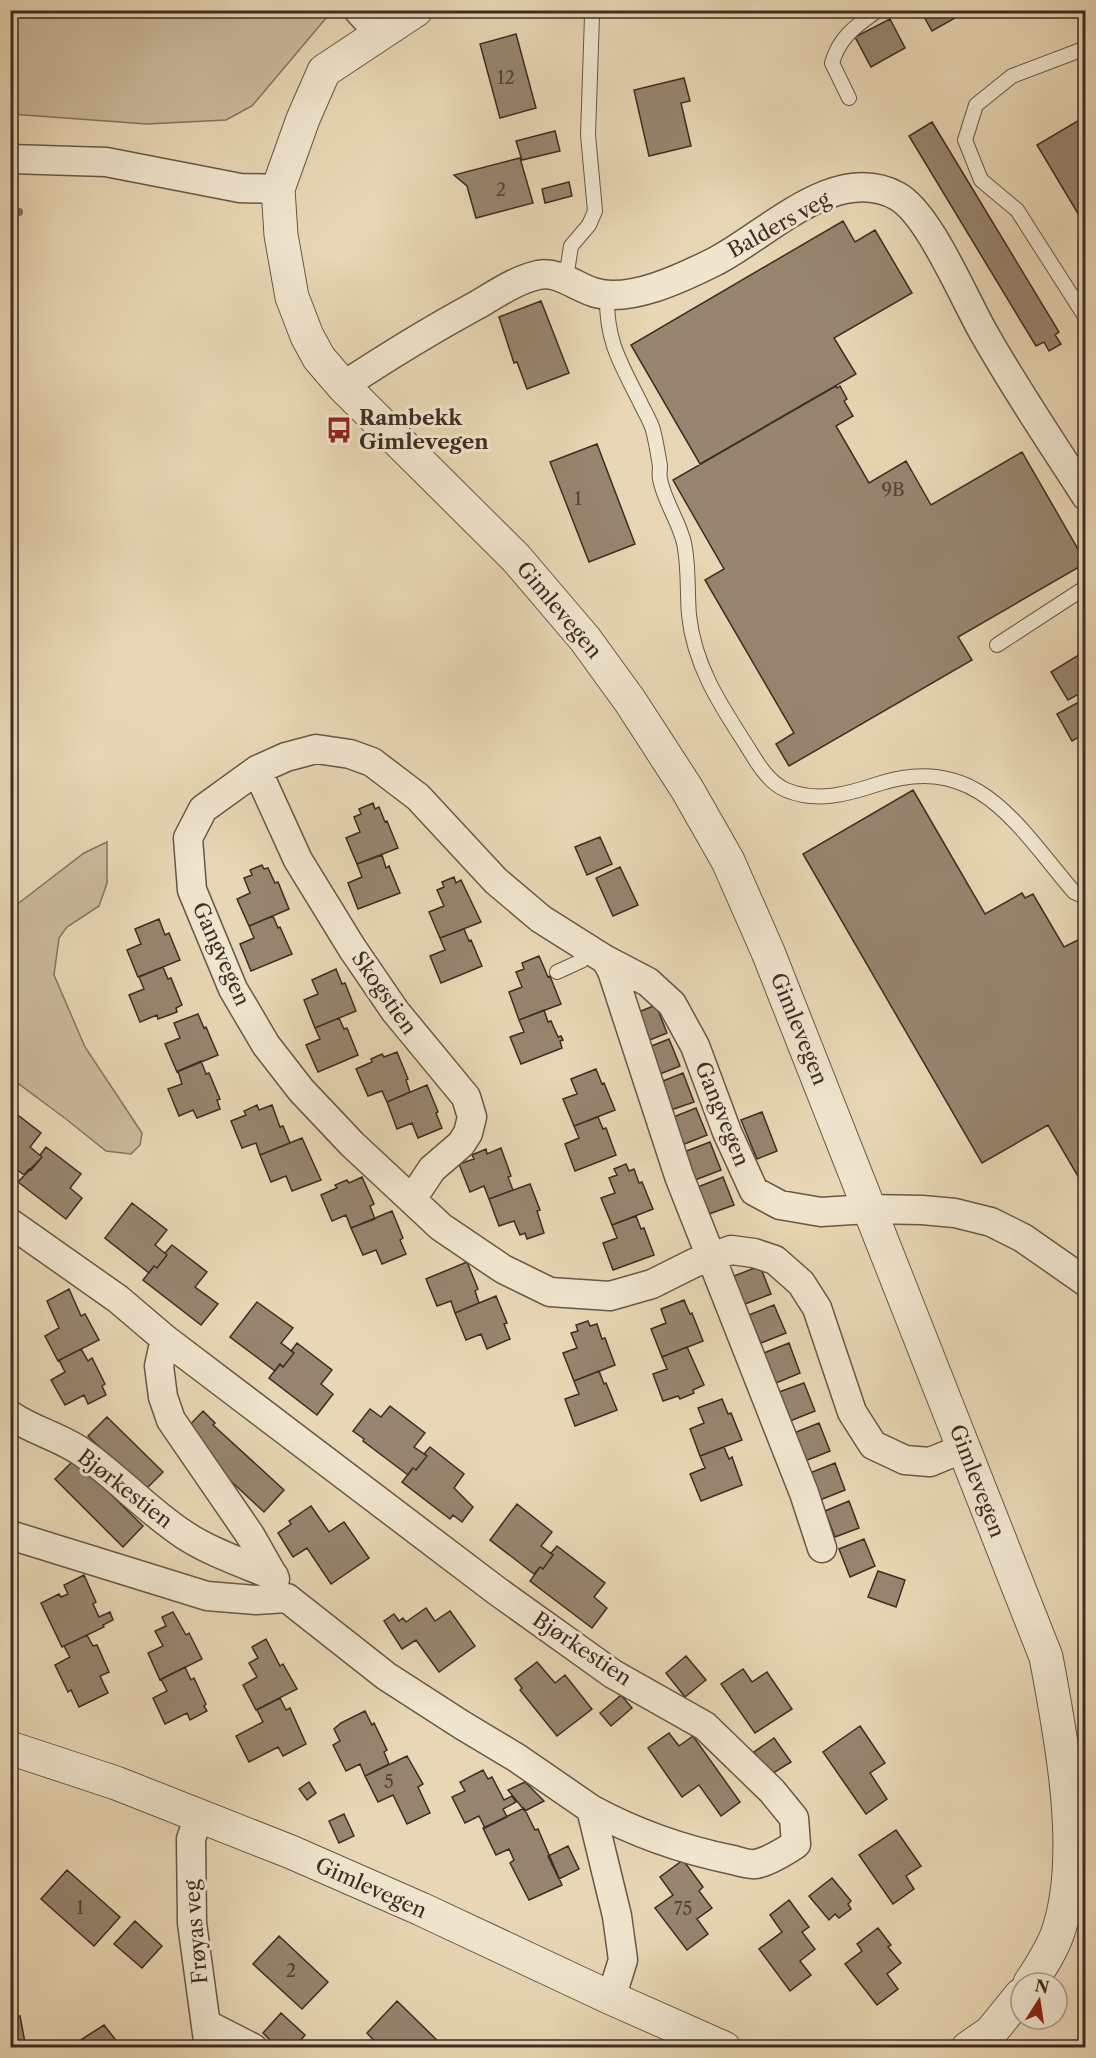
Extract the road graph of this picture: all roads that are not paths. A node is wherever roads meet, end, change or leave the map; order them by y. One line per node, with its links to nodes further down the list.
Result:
1 (358, 10): 5 (street)
2 (416, 10): 5 (street)
3 (590, 10): 10 (lane)
4 (879, 10): 7 (lane)
5 (380, 34): 9 (street)
6 (1086, 48): 12 (lane)
7 (849, 98)
8 (10, 159): 9 (street)
9 (278, 189): 13 (street, Gimlevegen)
10 (566, 278): 11 (street, Balders veg); 13 (street, Balders veg)
11 (608, 295): 14 (street, Balders veg); 18 (lane)
12 (1086, 318)
13 (343, 386): 22 (street, Gimlevegen)
14 (1086, 496)
15 (1086, 587): 16 (lane)
16 (997, 645)
17 (257, 770): 19 (street, Gangvegen); 21 (street, Skogstien); 21 (street, Gangvegen)
18 (1086, 897)
19 (599, 955): 20 (lane); 22 (street, Gangvegen); 24 (street)
20 (557, 972)
21 (412, 1199): 24 (street, Gangvegen)
22 (868, 1209): 25 (street, Gangvegen); 28 (street, Gimlevegen)
23 (10, 1223): 26 (street, Bjørkestien)
24 (711, 1257): 28 (street, Gangvegen); 30 (street)
25 (1086, 1281)
26 (165, 1339): 31 (street, Bjørkestien); 33 (street, Bjørkestien)
27 (10, 1415): 31 (street, Bjørkestien)
28 (964, 1448): 35 (street, Gimlevegen)
29 (10, 1535): 31 (street)
30 (822, 1548)
31 (280, 1587): 33 (street, Bjørkestien)
32 (10, 1748): 34 (street, Gimlevegen)
33 (591, 1809): 36 (street)
34 (198, 1816): 36 (street, Gimlevegen); 38 (street, Frøyas veg)
35 (1038, 1971)
36 (611, 1998): 40 (street, Gimlevegen)
37 (1009, 2009): 41 (street)
38 (208, 2036): 39 (street)
39 (253, 2048)
40 (724, 2048)
41 (968, 2048)

